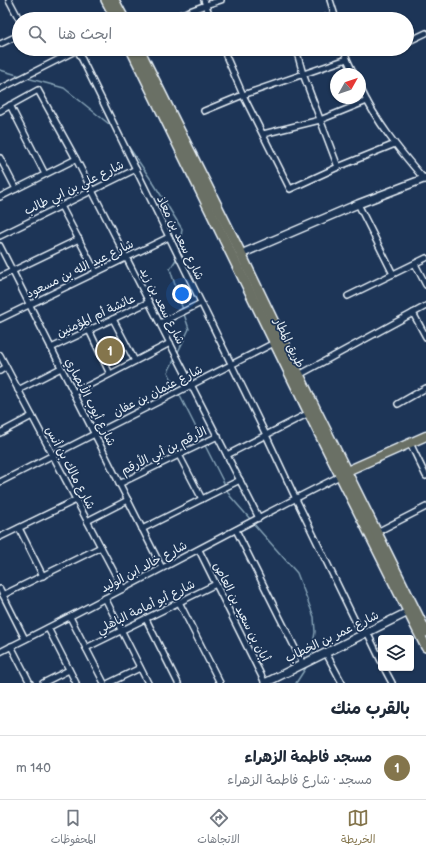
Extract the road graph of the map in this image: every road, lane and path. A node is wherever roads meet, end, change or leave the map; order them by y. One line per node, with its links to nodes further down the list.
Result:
1 (9, 0): 7 (street)
2 (106, 0): 8 (highway)
3 (114, 0): 9 (highway)
4 (222, 0): 6 (street)
5 (330, 0): 12 (street)
6 (205, 2): 10 (street); 11 (street)
7 (15, 12)
8 (112, 12)
9 (120, 12)
10 (183, 12)
11 (209, 12)
12 (334, 12)
13 (426, 33): 15 (street)
14 (12, 38): 16 (street)
15 (414, 39)
16 (0, 44)
17 (64, 56): 27 (street)
18 (81, 56): 39 (street, شارع سعد بن معاذ)
19 (135, 56): 71 (highway, طريق المطار)
20 (142, 56): 51 (highway, طريق المطار)
21 (226, 56): 28 (street)
22 (298, 56): 26 (street)
23 (346, 56): 24 (street)
24 (347, 59): 25 (street); 26 (street)
25 (351, 68)
26 (303, 74): 28 (street); 33 (street)
27 (0, 89)
28 (244, 95): 32 (street); 34 (street)
29 (367, 101): 33 (street); 35 (street)
30 (10, 106): 31 (street); 37 (street, شارع سعد بن زيد); 40 (street)
31 (0, 111)
32 (204, 111)
33 (320, 120): 34 (street); 38 (street)
34 (263, 134): 38 (street)
35 (395, 144): 38 (street); 41 (street)
36 (0, 158): 42 (street)
37 (76, 159): 40 (street); 43 (street, شارع سعد بن زيد)
38 (338, 167)
39 (136, 169): 43 (street, شارع علي بن ابي طالب); 48 (street, شارع سعد بن معاذ)
40 (45, 174): 42 (street)
41 (425, 179): 45 (main road)
42 (16, 189): 44 (street)
43 (92, 191): 46 (street, شارع علي بن ابي طالب); 52 (street, شارع سعد بن زيد)
44 (0, 197)
45 (358, 204): 51 (main road); 57 (street)
46 (61, 206): 47 (street, شارع علي بن ابي طالب); 49 (street)
47 (0, 236)
48 (169, 237): 52 (street, شارع عبد الله بن مسعود); 62 (street, شارع سعد بن معاذ)
49 (79, 239): 55 (street); 56 (street)
50 (0, 246): 55 (street, شارع أيوب الأنصاري)
51 (241, 254): 71 (highway, طريق المطار)
52 (126, 258): 56 (street, شارع عبد الله بن مسعود); 61 (street, شارع سعد بن زيد)
53 (426, 258): 54 (street)
54 (414, 264): 57 (street); 59 (street)
55 (12, 271): 58 (street); 63 (street, شارع أيوب الأنصاري)
56 (96, 272): 63 (street, شارع عبد الله بن مسعود)
57 (393, 274): 60 (street)
58 (0, 277)
59 (426, 286)
60 (348, 296)
61 (149, 302): 67 (street, عائشة أم المؤمنين); 68 (street, شارع سعد بن زيد)
62 (201, 303): 68 (street); 76 (street, شارع سعد بن معاذ)
63 (30, 305): 66 (street, شارع عبد الله بن مسعود); 73 (street, شارع أيوب الأنصاري)
64 (426, 306): 65 (street)
65 (413, 313): 70 (street); 81 (street)
66 (0, 319)
67 (113, 319): 69 (street, عائشة أم المؤمنين); 75 (street)
68 (160, 324): 72 (street, شارع سعد بن زيد)
69 (89, 330): 73 (street, عائشة أم المؤمنين); 80 (street)
70 (426, 337)
71 (279, 341): 76 (street, شارع عثمان بن عفان); 81 (highway, طريق المطار); 87 (highway, طريق المطار)
72 (170, 343): 75 (street); 82 (street, شارع سعد بن زيد)
73 (51, 348): 78 (street, شارع أيوب الأنصاري)
74 (0, 355): 77 (street, شارع مالك بن أنس)
75 (135, 361): 80 (street)
76 (232, 365): 82 (street, شارع عثمان بن عفان); 91 (street, شارع سعد بن معاذ)
77 (6, 367): 79 (street); 84 (street, شارع مالك بن أنس)
78 (61, 368): 84 (street); 85 (street, شارع أيوب الأنصاري)
79 (0, 371)
80 (110, 374): 85 (street)
81 (299, 374): 98 (highway, طريق المطار)
82 (192, 385): 90 (street, شارع عثمان بن عفان); 92 (street, شارع سعد بن زيد)
83 (426, 388): 86 (street)
84 (18, 390): 88 (street, شارع مالك بن أنس)
85 (74, 393): 90 (street, شارع أيوب الأنصاري)
86 (398, 404)
87 (309, 414): 91 (street); 98 (highway, طريق المطار)
88 (32, 416): 89 (street); 95 (street, شارع مالك بن أنس)
89 (0, 433)
90 (94, 434): 95 (street, شارع عثمان بن عفان); 102 (street, شارع أيوب الأنصاري)
91 (266, 435): 97 (street); 103 (street, شارع سعد بن معاذ)
92 (218, 436): 96 (street, الأرقم بن أبي الأرقم); 97 (street, شارع سعد بن زيد)
93 (426, 436): 94 (main road)
94 (410, 443): 98 (main road); 99 (street)
95 (53, 455): 101 (street, شارع عثمان بن عفان); 105 (street, شارع مالك بن أنس)
96 (179, 455): 102 (street, الأرقم بن أبي الأرقم); 104 (street)
97 (227, 455): 100 (street, شارع سعد بن زيد)
98 (343, 473): 103 (street, شارع خالد ابن الوليد); 113 (highway, طريق المطار); 125 (highway, طريق المطار)
99 (426, 476)
100 (240, 480): 104 (street); 108 (street, شارع سعد بن زيد)
101 (0, 482)
102 (119, 484): 106 (street, شارع أيوب الأنصاري)
103 (296, 498): 108 (street, شارع خالد ابن الوليد); 131 (street, شارع سعد بن معاذ)
104 (202, 499): 111 (street)
105 (76, 500): 109 (street, شارع مالك بن أنس); 110 (street)
106 (128, 500): 109 (street); 111 (street, شارع أيوب الأنصاري)
107 (426, 506): 113 (street)
108 (259, 518): 112 (street, شارع خالد ابن الوليد)
109 (87, 521): 115 (street, شارع مالك بن أنس)
110 (20, 528): 114 (street); 118 (street)
111 (142, 529): 117 (street, شارع أيوب الأنصاري)
112 (236, 530): 116 (street, شارع خالد ابن الوليد); 139 (street)
113 (377, 532): 125 (highway, طريق المطار)
114 (0, 538)
115 (101, 547): 118 (street); 121 (street, شارع مالك بن أنس)
116 (199, 550): 117 (street, شارع خالد ابن الوليد); 119 (street, أبان بن سعيد بن العاص)
117 (162, 568): 121 (street, شارع خالد ابن الوليد)
118 (42, 576): 122 (street)
119 (216, 584): 124 (street, شارع أبو أمامة الباهلي); 151 (street, أبان بن سعيد بن العاص)
120 (0, 589): 122 (street)
121 (123, 589): 123 (street, شارع خالد ابن الوليد)
122 (3, 595): 132 (street)
123 (105, 598): 126 (street, شارع خالد ابن الوليد); 130 (street)
124 (179, 602): 127 (street, شارع أبو أمامة الباهلي); 150 (street)
125 (413, 616): 128 (highway, طريق المطار); 131 (main road, شارع عمر بن الخطاب); 134 (highway, طريق المطار)
126 (70, 617): 129 (street, شارع خالد ابن الوليد); 135 (street)
127 (146, 619): 130 (street, شارع أبو أمامة الباهلي); 149 (street)
128 (425, 627)
129 (48, 628): 132 (street, شارع خالد ابن الوليد); 141 (street)
130 (122, 631): 135 (street, شارع أبو أمامة الباهلي); 140 (street)
131 (364, 634): 137 (main road, شارع عمر بن الخطاب); 138 (street, شارع سعد بن معاذ)
132 (25, 639): 133 (street, شارع خالد ابن الوليد)
133 (12, 646): 136 (street, شارع خالد ابن الوليد); 143 (street)
134 (426, 647)
135 (86, 648): 146 (street)
136 (0, 652)
137 (326, 653): 139 (main road, شارع عمر بن الخطاب); 152 (street)
138 (378, 656)
139 (304, 664): 151 (main road, شارع عمر بن الخطاب)
140 (140, 668): 147 (street); 148 (street)
141 (69, 670): 144 (street); 145 (street)
142 (386, 671): 153 (street)
143 (30, 683)
144 (43, 683)
145 (76, 683)
146 (104, 683)
147 (109, 683)
148 (148, 683)
149 (178, 683)
150 (220, 683)
151 (265, 683)
152 (342, 683)
153 (392, 683)

